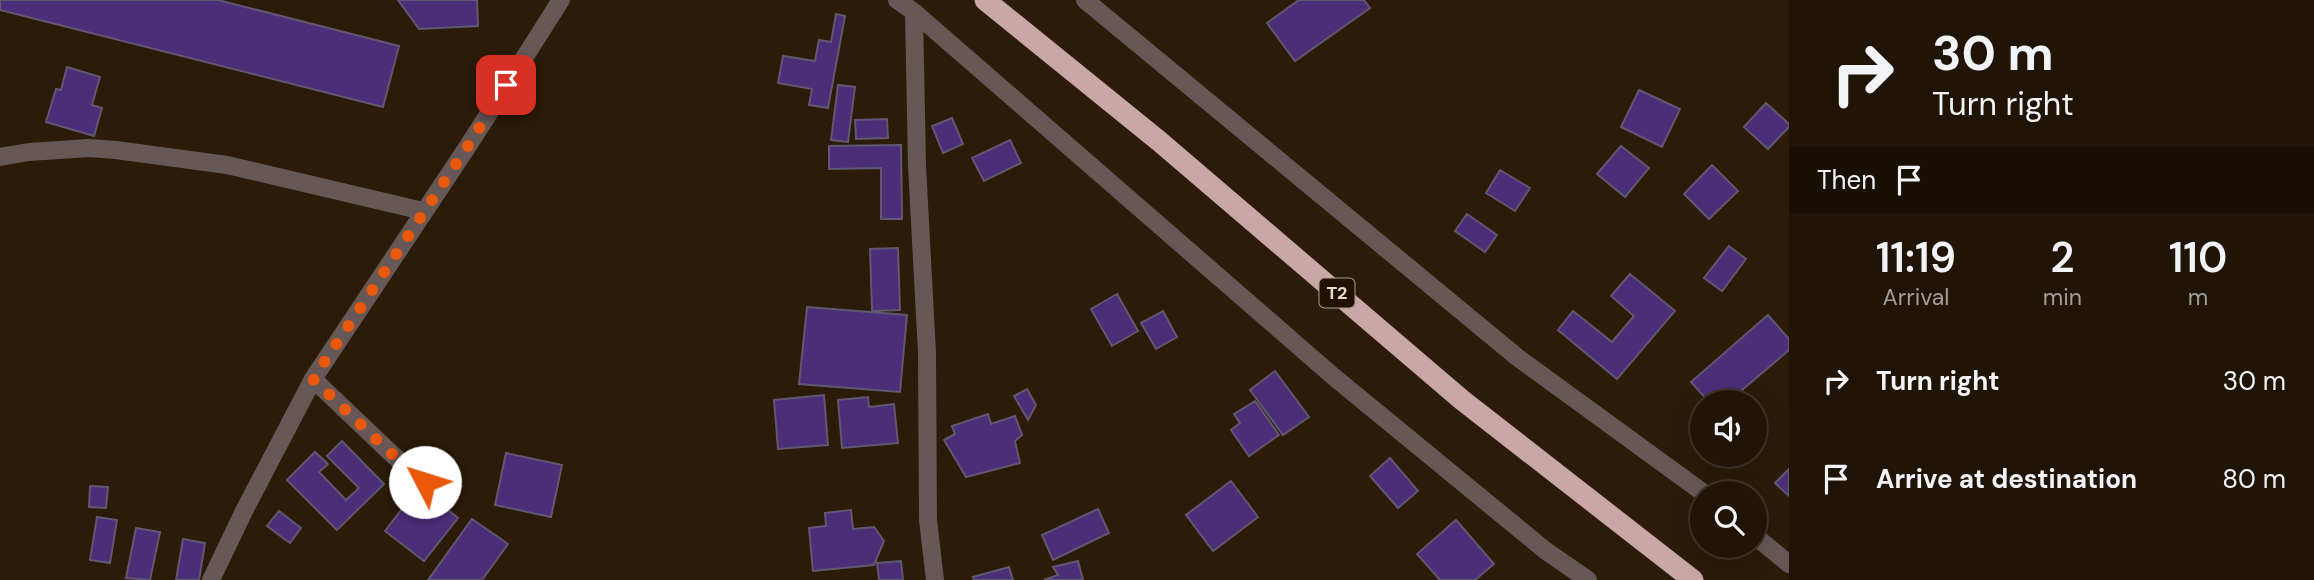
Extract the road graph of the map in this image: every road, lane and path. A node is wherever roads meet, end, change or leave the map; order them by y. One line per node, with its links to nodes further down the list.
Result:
1 (561, 0): 7 (street)
2 (897, 0): 5 (street)
3 (985, 0): 16 (highway, T2)
4 (1085, 0): 10 (street)
5 (914, 12): 14 (street); 15 (street)
6 (0, 157): 7 (street)
7 (423, 211): 8 (street)
8 (313, 379): 9 (street); 13 (street)
9 (425, 482)
10 (1690, 483)
11 (1767, 546): 12 (street)
12 (1789, 565)
13 (211, 580)
14 (935, 580)
15 (1588, 580)
16 (1693, 580)

